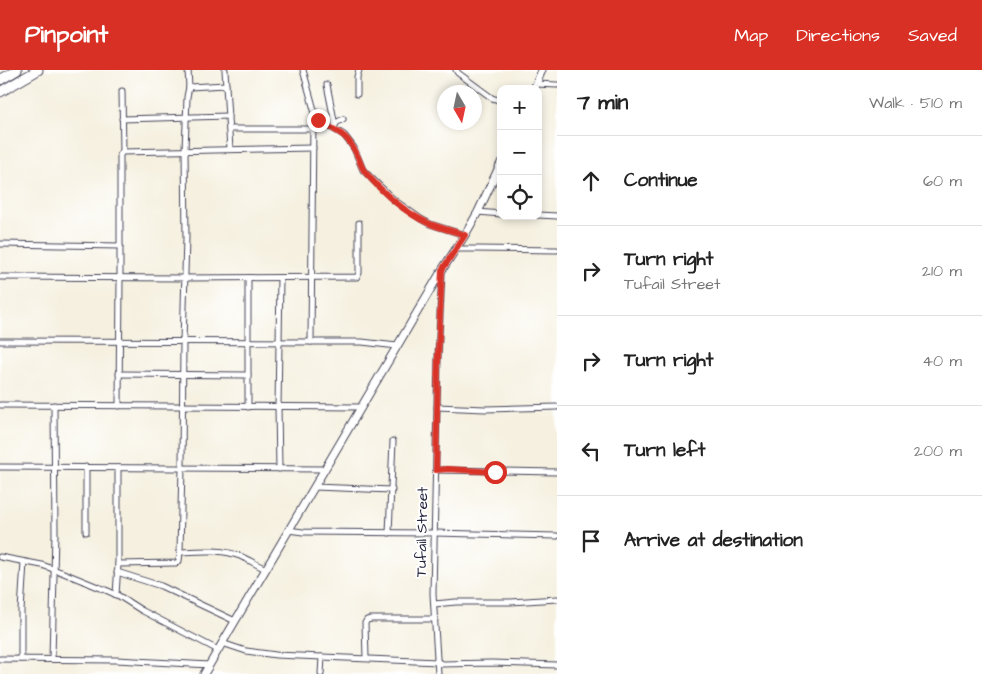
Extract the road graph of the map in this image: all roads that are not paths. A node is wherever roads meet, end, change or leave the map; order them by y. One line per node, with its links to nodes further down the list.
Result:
1 (17, 70): 9 (highway)
2 (38, 70): 17 (highway)
3 (188, 70): 15 (street)
4 (225, 70): 10 (street)
5 (303, 70): 20 (street)
6 (359, 70): 18 (street)
7 (456, 70): 19 (street)
8 (542, 70): 12 (main road)
9 (0, 80)
10 (226, 85): 15 (street); 22 (street)
11 (327, 85): 25 (street)
12 (535, 85)
13 (557, 85): 14 (street)
14 (542, 86)
15 (189, 87): 21 (street)
16 (122, 91): 23 (street)
17 (0, 92)
18 (357, 94)
19 (497, 100)
20 (314, 110): 25 (street); 27 (street)
21 (186, 116): 22 (street); 23 (street); 30 (street)
22 (228, 116): 26 (street)
23 (122, 119): 31 (street)
24 (343, 119): 25 (street)
25 (335, 127): 38 (street)
26 (229, 129): 27 (street); 29 (street)
27 (313, 130): 28 (street)
28 (312, 148): 29 (street); 49 (street)
29 (230, 149): 30 (street)
30 (185, 150): 31 (street); 46 (street)
31 (123, 151): 40 (street)
32 (497, 172): 33 (main road)
33 (478, 212): 34 (street); 38 (main road)
34 (497, 214)
35 (542, 215): 36 (street)
36 (557, 216)
37 (359, 223): 49 (street)
38 (465, 235): 41 (main road)
39 (0, 244): 40 (street)
40 (120, 246): 45 (street)
41 (455, 249): 42 (street); 43 (main road)
42 (557, 250)
43 (442, 270): 56 (main road); 67 (street, Tufail Street)
44 (0, 277): 45 (street)
45 (120, 278): 46 (street); 51 (street)
46 (185, 278): 47 (street); 52 (street)
47 (248, 278): 48 (street); 53 (street)
48 (280, 278): 49 (street); 54 (street)
49 (311, 278): 55 (street)
50 (0, 341): 51 (street)
51 (119, 342): 52 (street); 57 (street)
52 (183, 342): 53 (street); 58 (street)
53 (248, 342): 54 (street); 59 (street)
54 (279, 342): 55 (street); 65 (street)
55 (311, 342): 56 (street)
56 (397, 346): 66 (main road)
57 (119, 374): 58 (street); 62 (street)
58 (183, 374): 59 (street); 63 (street)
59 (248, 375): 64 (street)
60 (0, 405): 61 (street)
61 (54, 405): 62 (street); 71 (street)
62 (118, 406): 63 (street)
63 (183, 406): 64 (street); 74 (street)
64 (248, 407): 65 (street)
65 (278, 407): 66 (street); 75 (street)
66 (361, 407): 76 (main road)
67 (437, 407): 68 (street); 77 (street, Tufail Street)
68 (557, 407)
69 (393, 441): 80 (street)
70 (0, 467): 71 (street)
71 (54, 467): 72 (street); 91 (street)
72 (86, 467): 73 (street); 82 (street)
73 (118, 468): 74 (street); 89 (street)
74 (182, 468): 75 (street); 86 (street)
75 (279, 469): 76 (street)
76 (324, 469): 79 (main road)
77 (436, 470): 78 (street); 84 (street, Tufail Street)
78 (557, 472)
79 (314, 487): 80 (street); 81 (main road)
80 (392, 490): 83 (street)
81 (288, 530): 83 (street); 90 (main road)
82 (86, 532)
83 (389, 533): 84 (street)
84 (434, 533): 85 (street); 95 (street, Tufail Street)
85 (557, 536)
86 (180, 552): 89 (street); 90 (street)
87 (0, 558): 88 (street)
88 (24, 562): 91 (street); 103 (street)
89 (118, 564): 92 (street)
90 (266, 569): 97 (main road)
91 (54, 570): 93 (street); 104 (street)
92 (117, 572): 93 (street); 97 (street)
93 (116, 595): 99 (street)
94 (557, 599): 95 (street)
95 (434, 604): 96 (street, Tufail Street)
96 (435, 619): 101 (street); 105 (street, Tufail Street)
97 (235, 621): 98 (main road)
98 (222, 643): 99 (main road); 100 (street)
99 (218, 650): 106 (main road)
100 (322, 657): 101 (street); 109 (street)
101 (366, 658): 105 (street)
102 (0, 659): 103 (street)
103 (21, 659): 104 (street)
104 (52, 659): 106 (street)
105 (438, 662): 107 (street); 110 (street, Tufail Street)
106 (210, 665): 108 (main road)
107 (557, 665)
108 (204, 674)
109 (321, 674)
110 (438, 674)

